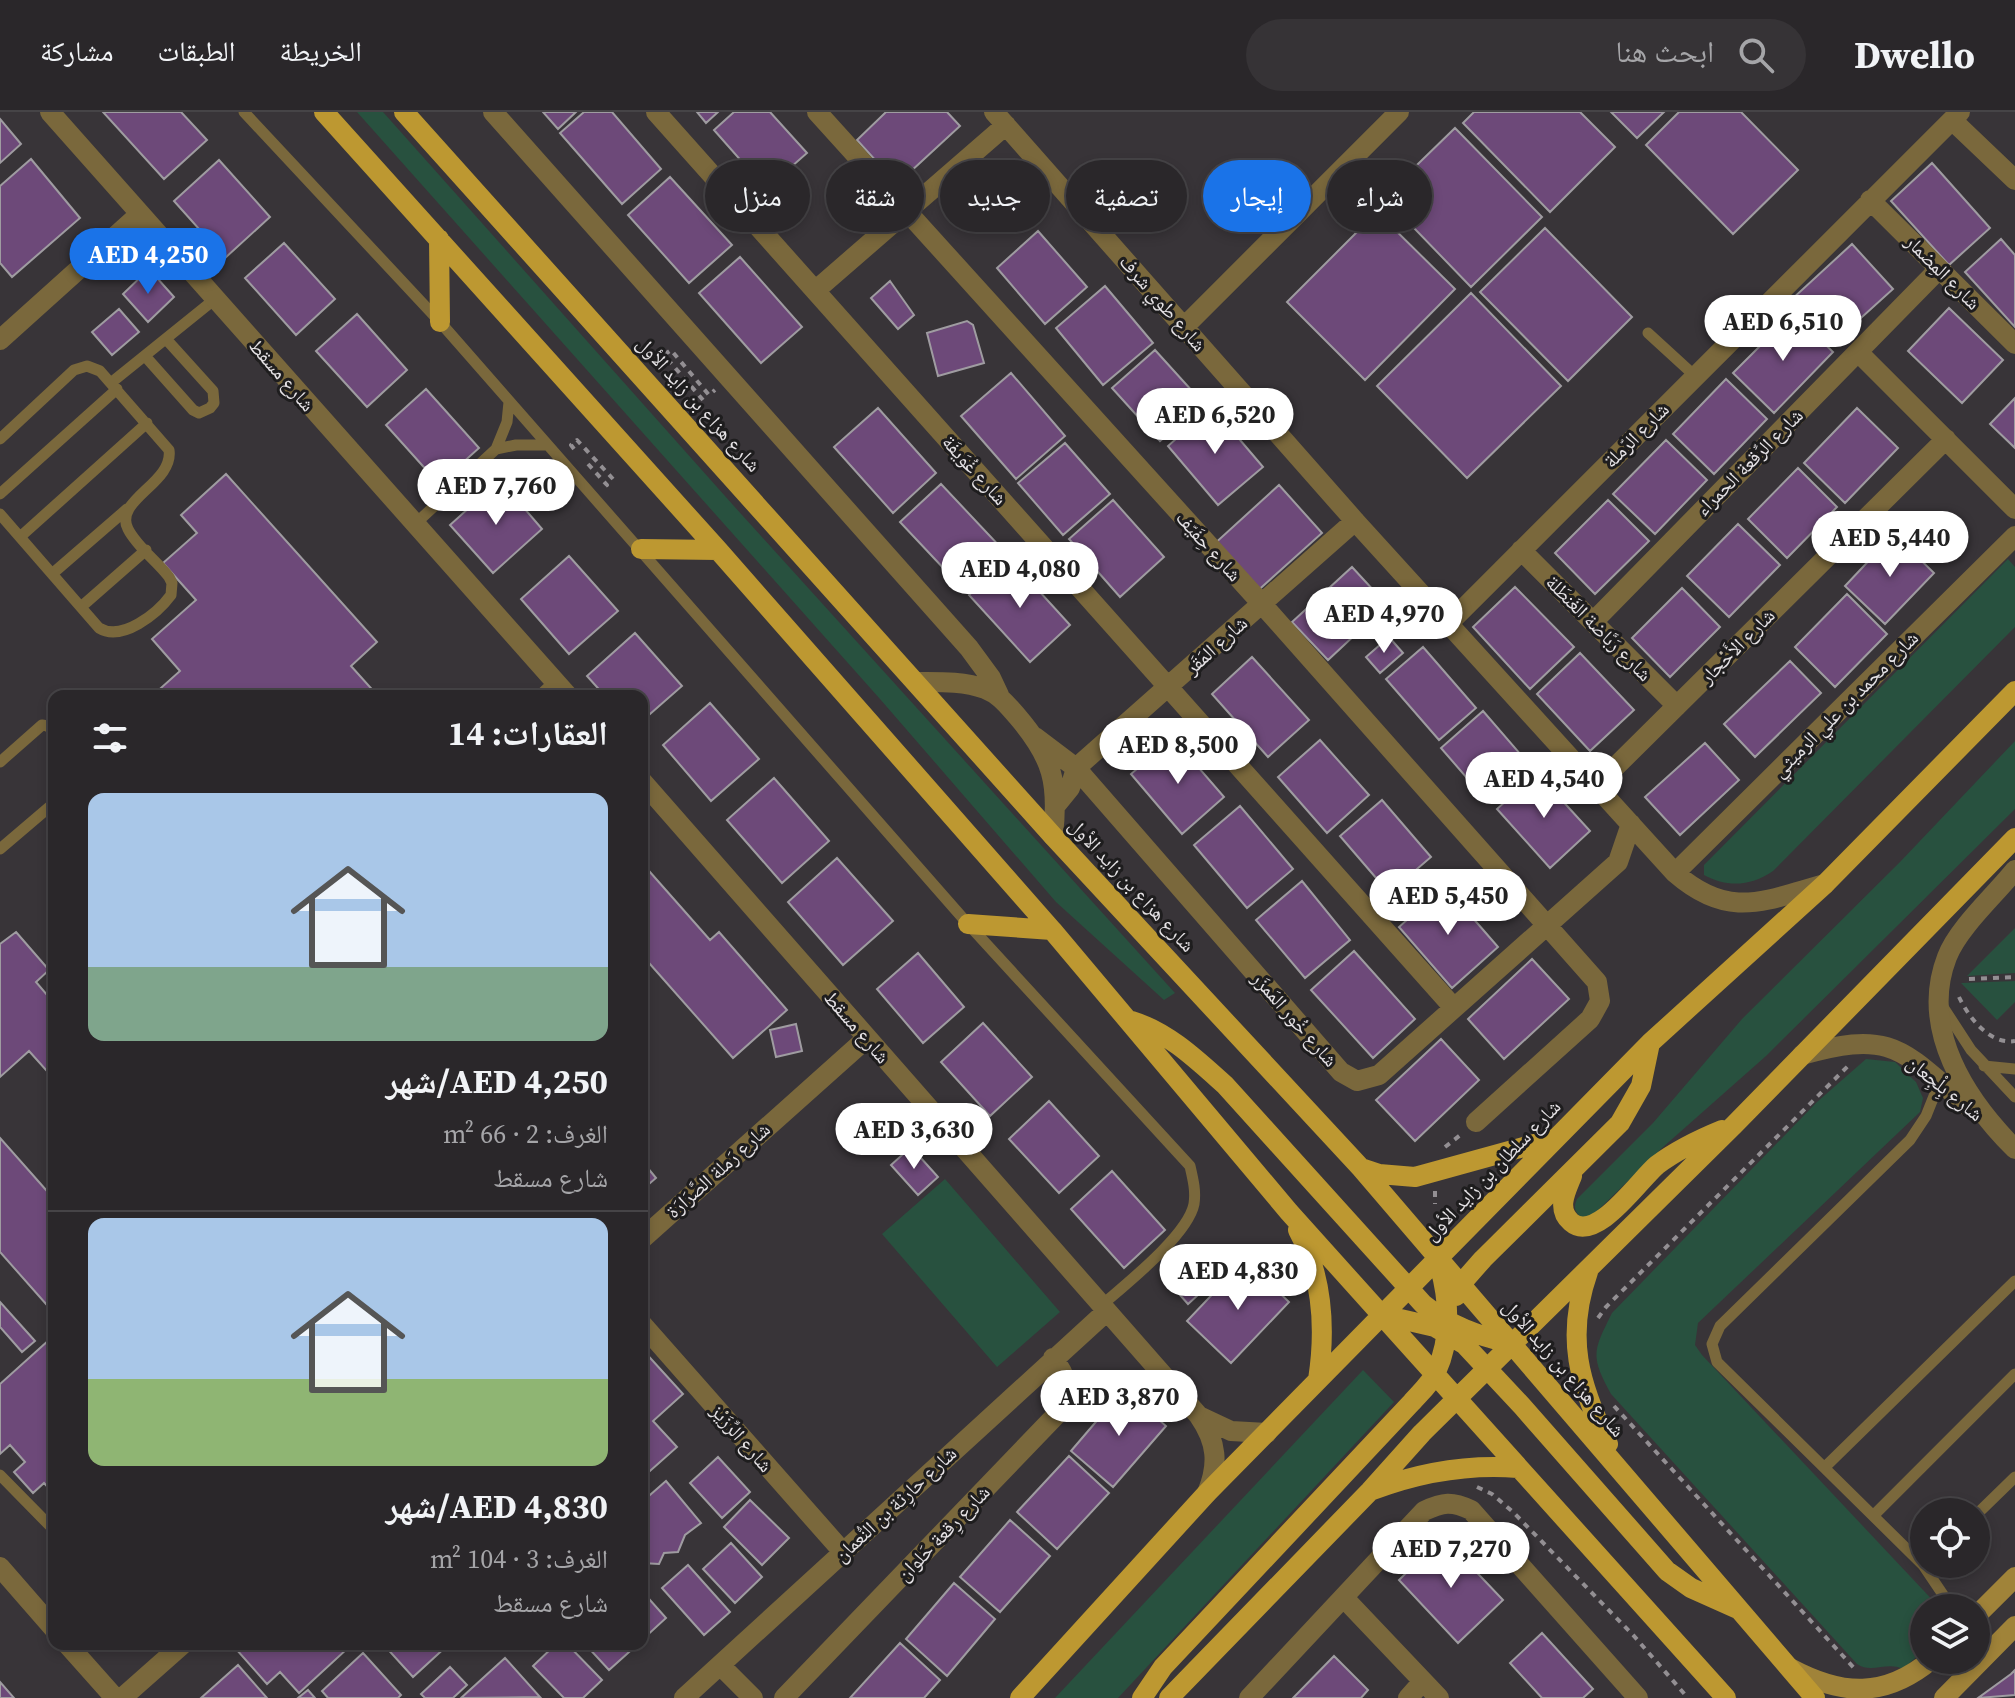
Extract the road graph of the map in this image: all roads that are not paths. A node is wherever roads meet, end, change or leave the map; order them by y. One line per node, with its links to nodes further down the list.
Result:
1 (244, 112): 22 (lane)
2 (324, 112): 18 (main road)
3 (404, 112): 55 (main road, شارع هزاع بن زايد الأول)
4 (493, 112): 59 (street)
5 (656, 112): 20 (street, شارع غُوَيفَة)
6 (817, 112): 11 (street, شارع حِفَيّف)
7 (1399, 112): 23 (street)
8 (55, 114): 15 (street, شارع مسقط)
9 (1956, 116): 12 (street); 14 (street, شارع الرّملة)
10 (1000, 118): 13 (street); 23 (street, شارع طوي شرف)
11 (861, 160)
12 (2015, 180)
13 (924, 194)
14 (1870, 200): 19 (street, شارع المِضمار); 30 (street, شارع الرّملة)
15 (140, 214): 21 (street, شارع مسقط); 26 (street)
16 (924, 230): 51 (street, شارع حِفَيّف)
17 (883, 232): 20 (street)
18 (439, 239): 22 (main road); 48 (main road)
19 (1939, 269): 27 (street, شارع المِضمار); 28 (street, شارع الرِّقعة الحمراء)
20 (816, 290): 56 (street, شارع غُوَيفَة)
21 (215, 299): 25 (lane); 43 (street, شارع مسقط)
22 (440, 322): 32 (lane)
23 (1184, 327): 42 (street, شارع طوي شرف)
24 (1648, 333): 30 (lane)
25 (166, 339): 29 (lane); 29 (lane)
26 (0, 340)
27 (2015, 344)
28 (1858, 352): 35 (street); 53 (street, شارع الرِّقعة الحمراء)
29 (145, 356): 31 (lane)
30 (1695, 376): 49 (street, شارع الرّملة)
31 (114, 386): 33 (lane); 34 (lane); 38 (lane)
32 (509, 402): 36 (lane); 37 (lane)
33 (147, 423): 39 (lane); 45 (lane)
34 (0, 439)
35 (1946, 439): 40 (street); 60 (street, شارع الأَحْجار)
36 (547, 445): 37 (lane); 46 (lane)
37 (496, 449): 43 (lane)
38 (0, 494)
39 (130, 507): 47 (lane); 50 (lane)
40 (2015, 509)
41 (0, 514): 45 (lane)
42 (1355, 521): 51 (street, شارع المَقَر); 54 (street, شارع طوي شرف)
43 (414, 525): 57 (street, شارع مسقط)
44 (2015, 536): 76 (street, شارع محمد بن علي الرميثي)
45 (20, 537): 50 (lane)
46 (641, 549): 48 (main road); 78 (lane)
47 (146, 550): 52 (lane); 52 (lane)
48 (718, 550): 80 (main road)
49 (1521, 550): 53 (street, شارع رَبَّاضة الغَنطَلة); 54 (street, شارع الرّملة)
50 (52, 574): 52 (lane)
51 (1262, 604): 56 (street, شارع المَقَر); 79 (street, شارع حِفَيّف)
52 (81, 607)
53 (1593, 622): 60 (street, شارع رَبَّاضة الغَنطَلة)
54 (1448, 624): 65 (street, شارع طوي شرف)
55 (917, 682): 59 (street); 70 (main road, شارع هزاع بن زايد الأول)
56 (1168, 687): 64 (street, شارع المَقَر); 82 (street, شارع غُوَيفَة)
57 (562, 689)
58 (2015, 691): 77 (main road, شارع سلطان بن زايد الأول)
59 (999, 695): 62 (street)
60 (1677, 706): 65 (street, شارع الأَحْجار)
61 (48, 726): 63 (lane)
62 (1035, 737): 64 (street, شارع خُور المَمزَر); 67 (street)
63 (0, 762)
64 (1076, 768): 67 (street); 82 (street, شارع خُور المَمزَر)
65 (1597, 785): 69 (street, شارع طوي شرف)
66 (648, 788): 84 (street, شارع مسقط)
67 (1057, 804): 70 (street)
68 (48, 808): 72 (lane)
69 (1631, 824): 73 (street, شارع طوي شرف); 74 (street, شارع خُور المَمزَر)
70 (1053, 836): 96 (main road, شارع هزاع بن زايد الأول)
71 (2015, 838): 86 (main road)
72 (0, 849)
73 (1658, 854): 74 (street); 76 (street, شارع طوي شرف)
74 (1618, 862): 79 (street, شارع خُور المَمزَر)
75 (2015, 870): 81 (street)
76 (1675, 873): 77 (street, شارع طوي شرف)
77 (1825, 884): 85 (main road, شارع سلطان بن زايد الأول)
78 (968, 924): 80 (main road); 105 (lane)
79 (1547, 926): 82 (street, شارع خُور المَمزَر); 91 (street, شارع حِفَيّف)
80 (1052, 930): 83 (main road)
81 (1938, 996): 87 (lane); 93 (street)
82 (1454, 1008)
83 (1128, 1020): 98 (main road); 104 (main road)
84 (867, 1038): 99 (street, شارع رَملة الصَّرَارَة); 105 (street, شارع مسقط)
85 (1650, 1043): 94 (main road, شارع سلطان بن زايد الأول); 97 (main road)
86 (1802, 1055): 89 (street, شارع بِلْجِعان); 92 (main road)
87 (1984, 1065): 88 (lane); 90 (lane)
88 (2015, 1069)
89 (1940, 1081): 93 (street, شارع بِلْجِعان); 118 (lane)
90 (2015, 1097)
91 (1476, 1122)
92 (1734, 1125): 97 (main road); 101 (main road)
93 (1994, 1129): 95 (street)
94 (1557, 1138): 96 (main road); 100 (main road, شارع سلطان بن زايد الأول)
95 (2015, 1149)
96 (1361, 1168): 100 (main road, شارع هزاع بن زايد الأول)
97 (1575, 1169): 103 (main road)
98 (1289, 1212): 106 (main road); 114 (main road)
99 (648, 1234)
100 (1438, 1260): 103 (main road, شارع هزاع بن زايد الأول); 104 (main road, شارع سلطان بن زايد الأول); 107 (main road)
101 (1590, 1267): 109 (main road); 120 (main road)
102 (2015, 1281): 118 (lane)
103 (1460, 1285): 107 (main road); 109 (main road, شارع هزاع بن زايد الأول)
104 (1409, 1289): 106 (main road, شارع سلطان بن زايد الأول); 107 (main road)
105 (1104, 1308): 110 (street, شارع حارِثة بن النُّعمان); 116 (street, شارع مسقط)
106 (1383, 1315): 107 (main road); 112 (main road); 114 (main road, شارع سلطان بن زايد الأول)
107 (1448, 1328): 109 (main road); 111 (main road); 112 (main road); 115 (main road)
108 (648, 1331): 129 (street, شارع الرِّزَيْز)
109 (1511, 1344): 111 (main road); 120 (main road, شارع هزاع بن زايد الأول)
110 (1053, 1358): 129 (street, شارع حارِثة بن النُّعمان); 147 (street, شارع رِقعة حَلوان)
111 (1487, 1368): 115 (main road); 134 (main road)
112 (1435, 1374): 115 (main road); 149 (main road)
113 (2015, 1374): 126 (lane)
114 (1318, 1380): 117 (main road, شارع سلطان بن زايد الأول)
115 (1457, 1398): 119 (main road); 123 (main road)
116 (1199, 1416): 117 (street, شارع مسقط); 124 (street, شارع مسقط)
117 (1267, 1433): 124 (main road, شارع سلطان بن زايد الأول)
118 (1825, 1467): 126 (lane)
119 (1518, 1468): 123 (main road); 155 (main road)
120 (1621, 1469): 134 (main road, شارع هزاع بن زايد الأول)
121 (0, 1475): 127 (lane)
122 (2015, 1477): 125 (lane)
123 (1370, 1491): 150 (main road)
124 (1207, 1493): 148 (main road, شارع سلطان بن زايد الأول)
125 (1990, 1501)
126 (1874, 1515): 128 (lane)
127 (48, 1524)
128 (1910, 1551)
129 (843, 1552): 139 (street, شارع حارِثة بن النُّعمان)
130 (0, 1567): 135 (street)
131 (2015, 1577): 133 (street)
132 (1344, 1598): 142 (street); 151 (street); 154 (street)
133 (1990, 1602)
134 (1740, 1610): 140 (main road, شارع هزاع بن زايد الأول)
135 (48, 1622)
136 (2015, 1626): 157 (street)
137 (73, 1650): 143 (street)
138 (176, 1650): 144 (street)
139 (721, 1666): 145 (street, شارع حارِثة بن النُّعمان); 146 (street)
140 (1789, 1668): 141 (street); 156 (main road, شارع هزاع بن زايد الأول)
141 (1915, 1674)
142 (1423, 1681): 152 (street); 153 (street)
143 (115, 1698)
144 (122, 1698)
145 (684, 1698)
146 (753, 1698)
147 (784, 1698)
148 (1020, 1698)
149 (1142, 1698)
150 (1169, 1698)
151 (1249, 1698)
152 (1408, 1698)
153 (1439, 1698)
154 (1638, 1698)
155 (1726, 1698)
156 (1815, 1698)
157 (1944, 1698)

